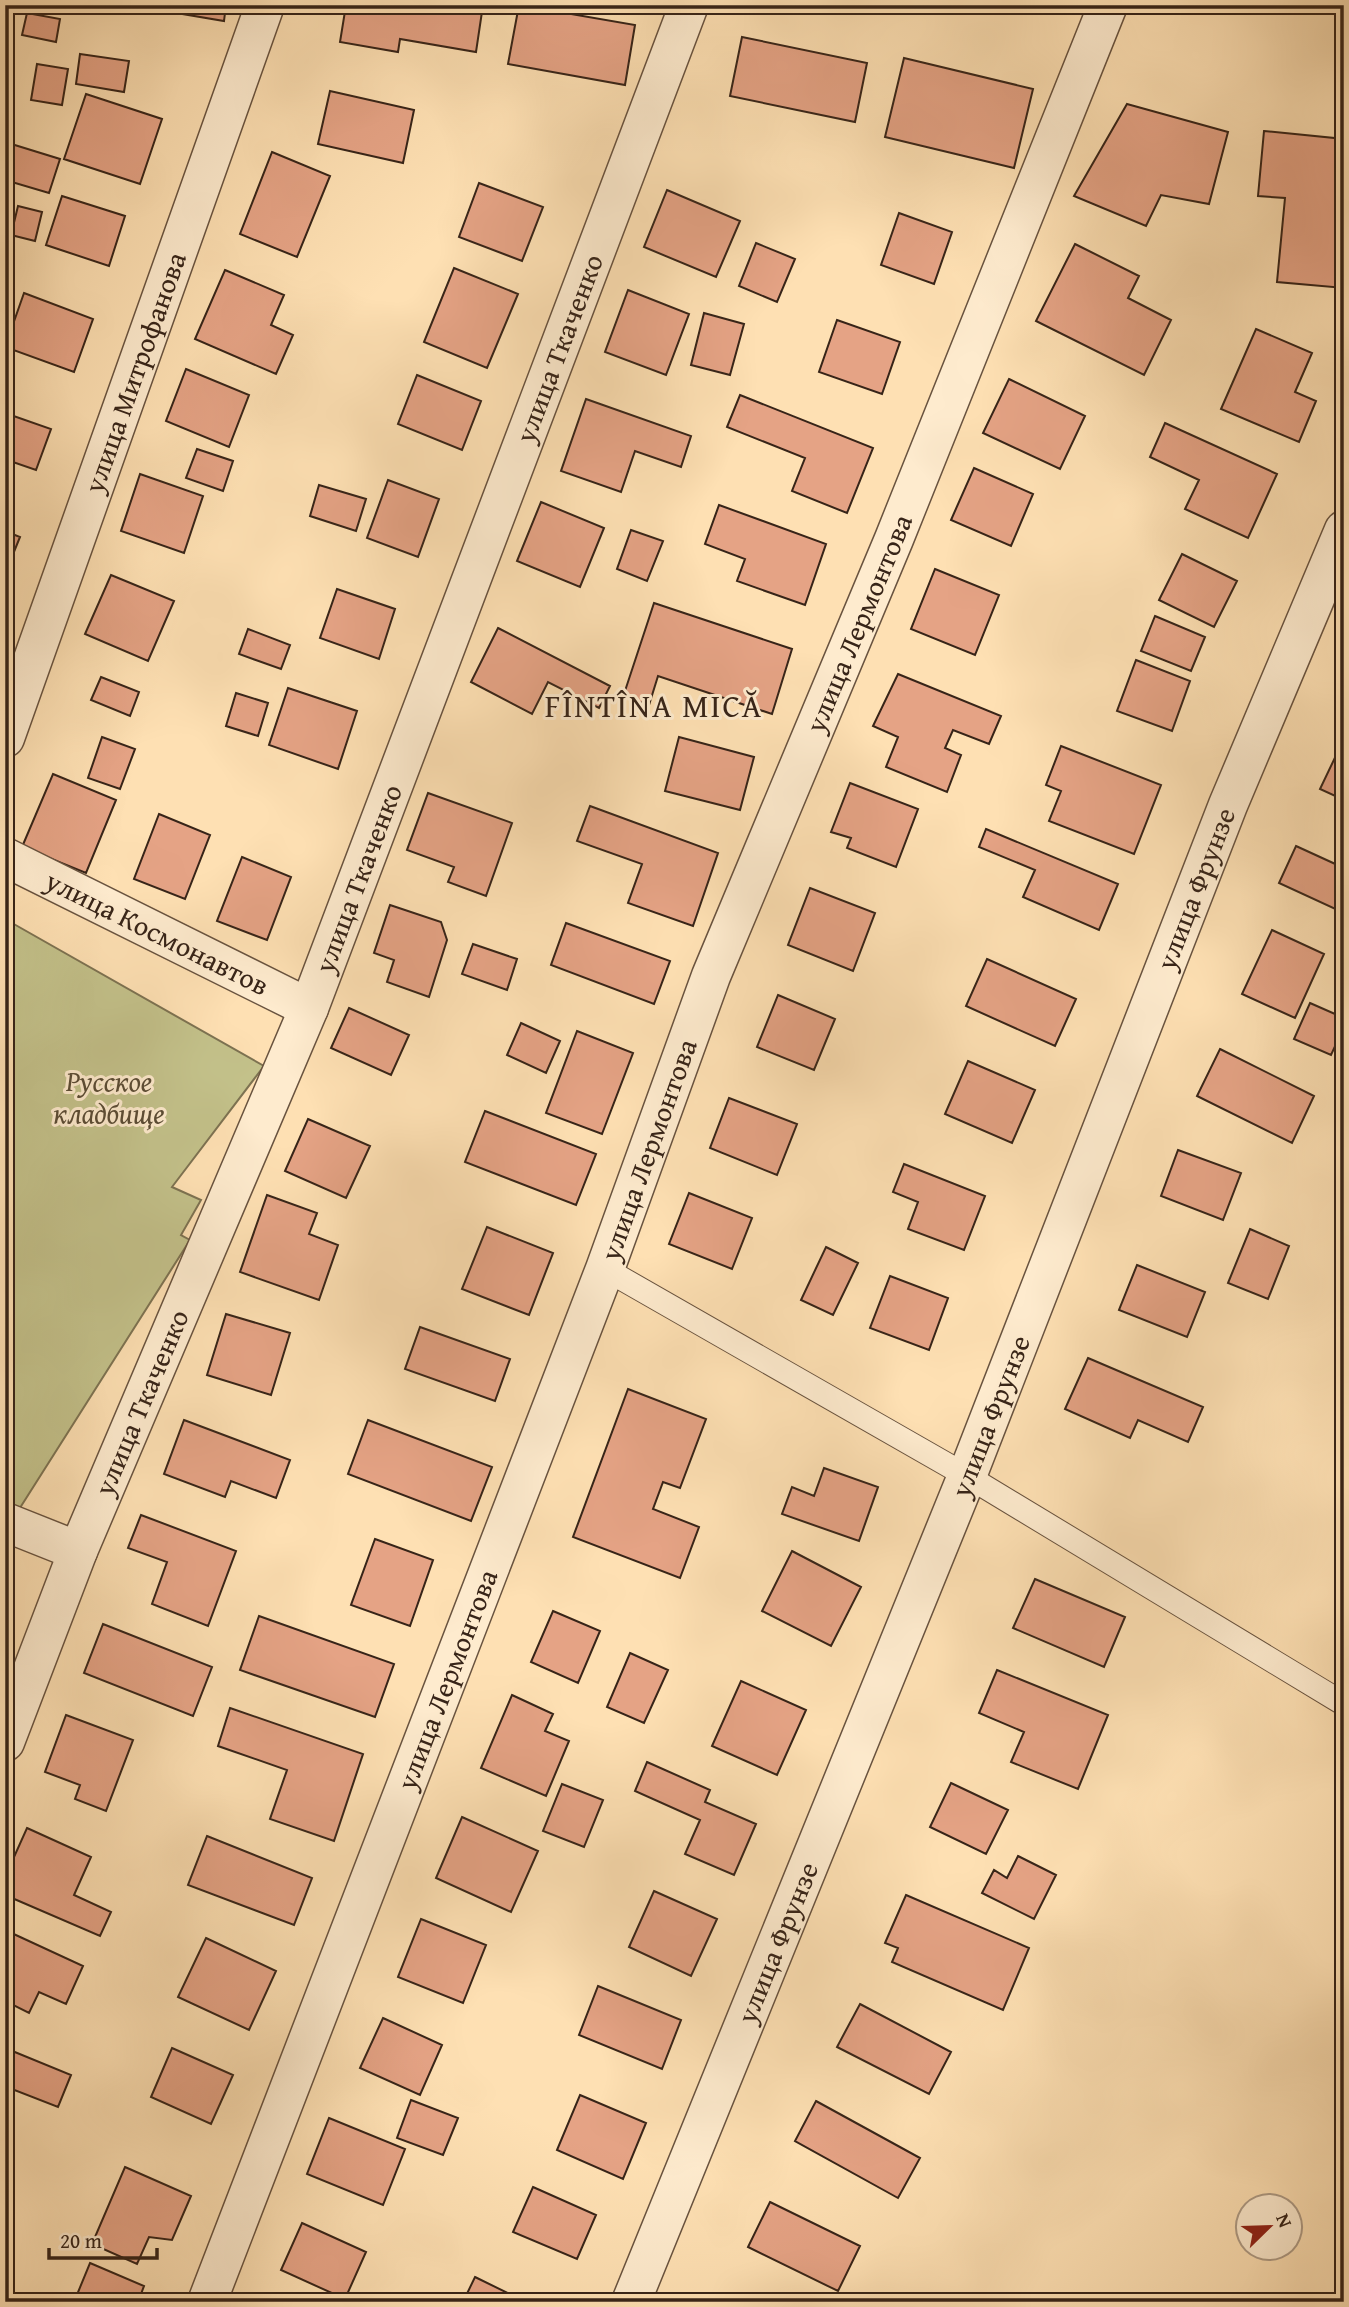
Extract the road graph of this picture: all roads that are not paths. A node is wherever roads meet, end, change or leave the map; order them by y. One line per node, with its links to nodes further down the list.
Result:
1 (265, 5): 5 (street, улица Митрофанова)
2 (689, 5): 7 (street, улица Ткаченко)
3 (1108, 5): 8 (street, улица Лермонтова)
4 (1344, 530): 9 (street, улица Фрунзе)
5 (5, 738)
6 (5, 857): 7 (street, улица Космонавтов)
7 (309, 1008): 11 (street, улица Ткаченко)
8 (605, 1269): 9 (lane); 14 (street, улица Лермонтова)
9 (967, 1476): 12 (lane); 15 (street, улица Фрунзе)
10 (5, 1522): 11 (street)
11 (78, 1551): 13 (street, улица Ткаченко)
12 (1344, 1704)
13 (5, 1742)
14 (207, 2302)
15 (631, 2302)

